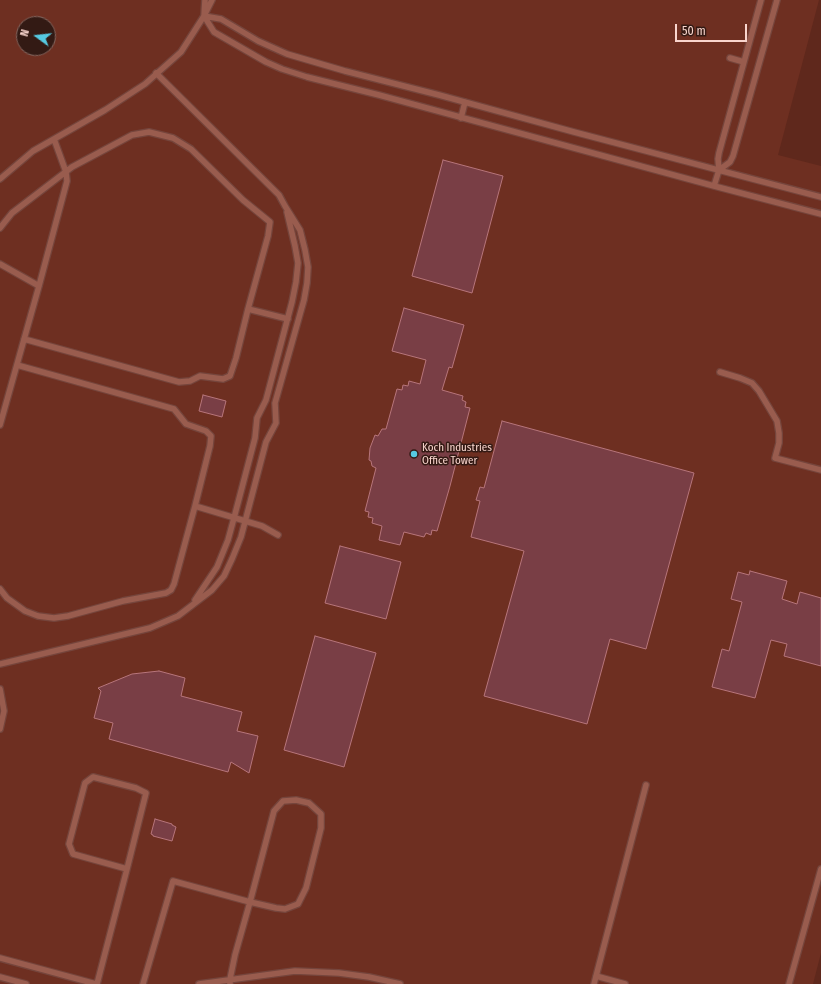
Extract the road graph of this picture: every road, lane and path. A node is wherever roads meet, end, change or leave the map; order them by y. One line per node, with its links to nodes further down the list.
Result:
1 (205, 0): 5 (lane)
2 (212, 0): 5 (lane)
3 (761, 0): 7 (lane)
4 (777, 0): 12 (lane)
5 (204, 16): 8 (lane); 9 (lane); 10 (lane)
6 (730, 58): 7 (lane)
7 (744, 62): 12 (lane)
8 (156, 74): 11 (lane); 17 (lane)
9 (465, 102): 10 (lane); 12 (lane)
10 (461, 118): 15 (lane)
11 (54, 139): 13 (lane); 14 (lane)
12 (719, 170): 15 (lane); 16 (lane)
13 (66, 172): 19 (lane); 21 (lane); 22 (lane)
14 (0, 179)
15 (714, 186): 18 (lane)
16 (821, 197)
17 (285, 206): 23 (lane); 28 (lane)
18 (821, 214)
19 (0, 228)
20 (0, 264): 21 (lane)
21 (39, 286): 24 (lane)
22 (248, 309): 23 (lane); 24 (lane)
23 (288, 319): 27 (lane)
24 (24, 339): 25 (lane)
25 (17, 365): 29 (lane); 33 (lane)
26 (720, 372): 32 (lane)
27 (266, 400): 28 (lane); 30 (lane)
28 (276, 402): 31 (lane)
29 (0, 423)
30 (255, 438): 31 (lane); 34 (lane)
31 (266, 442): 35 (lane)
32 (821, 470)
33 (195, 506): 34 (lane); 37 (lane)
34 (234, 518): 35 (lane); 38 (lane)
35 (245, 521): 36 (lane); 38 (lane)
36 (278, 536)
37 (0, 589)
38 (192, 605): 39 (lane)
39 (0, 664)
40 (0, 689): 41 (lane)
41 (0, 728)
42 (646, 785): 47 (lane)
43 (127, 869): 43 (lane); 51 (lane)
44 (821, 869): 57 (lane)
45 (250, 902): 45 (lane); 49 (lane); 52 (lane)
46 (0, 958): 51 (lane)
47 (596, 976): 55 (lane); 56 (lane)
48 (0, 977): 50 (lane)
49 (230, 982): 53 (lane); 54 (lane)
50 (26, 984)
51 (96, 984)
52 (144, 984)
53 (199, 984)
54 (400, 984)
55 (594, 984)
56 (625, 984)
57 (790, 984)

